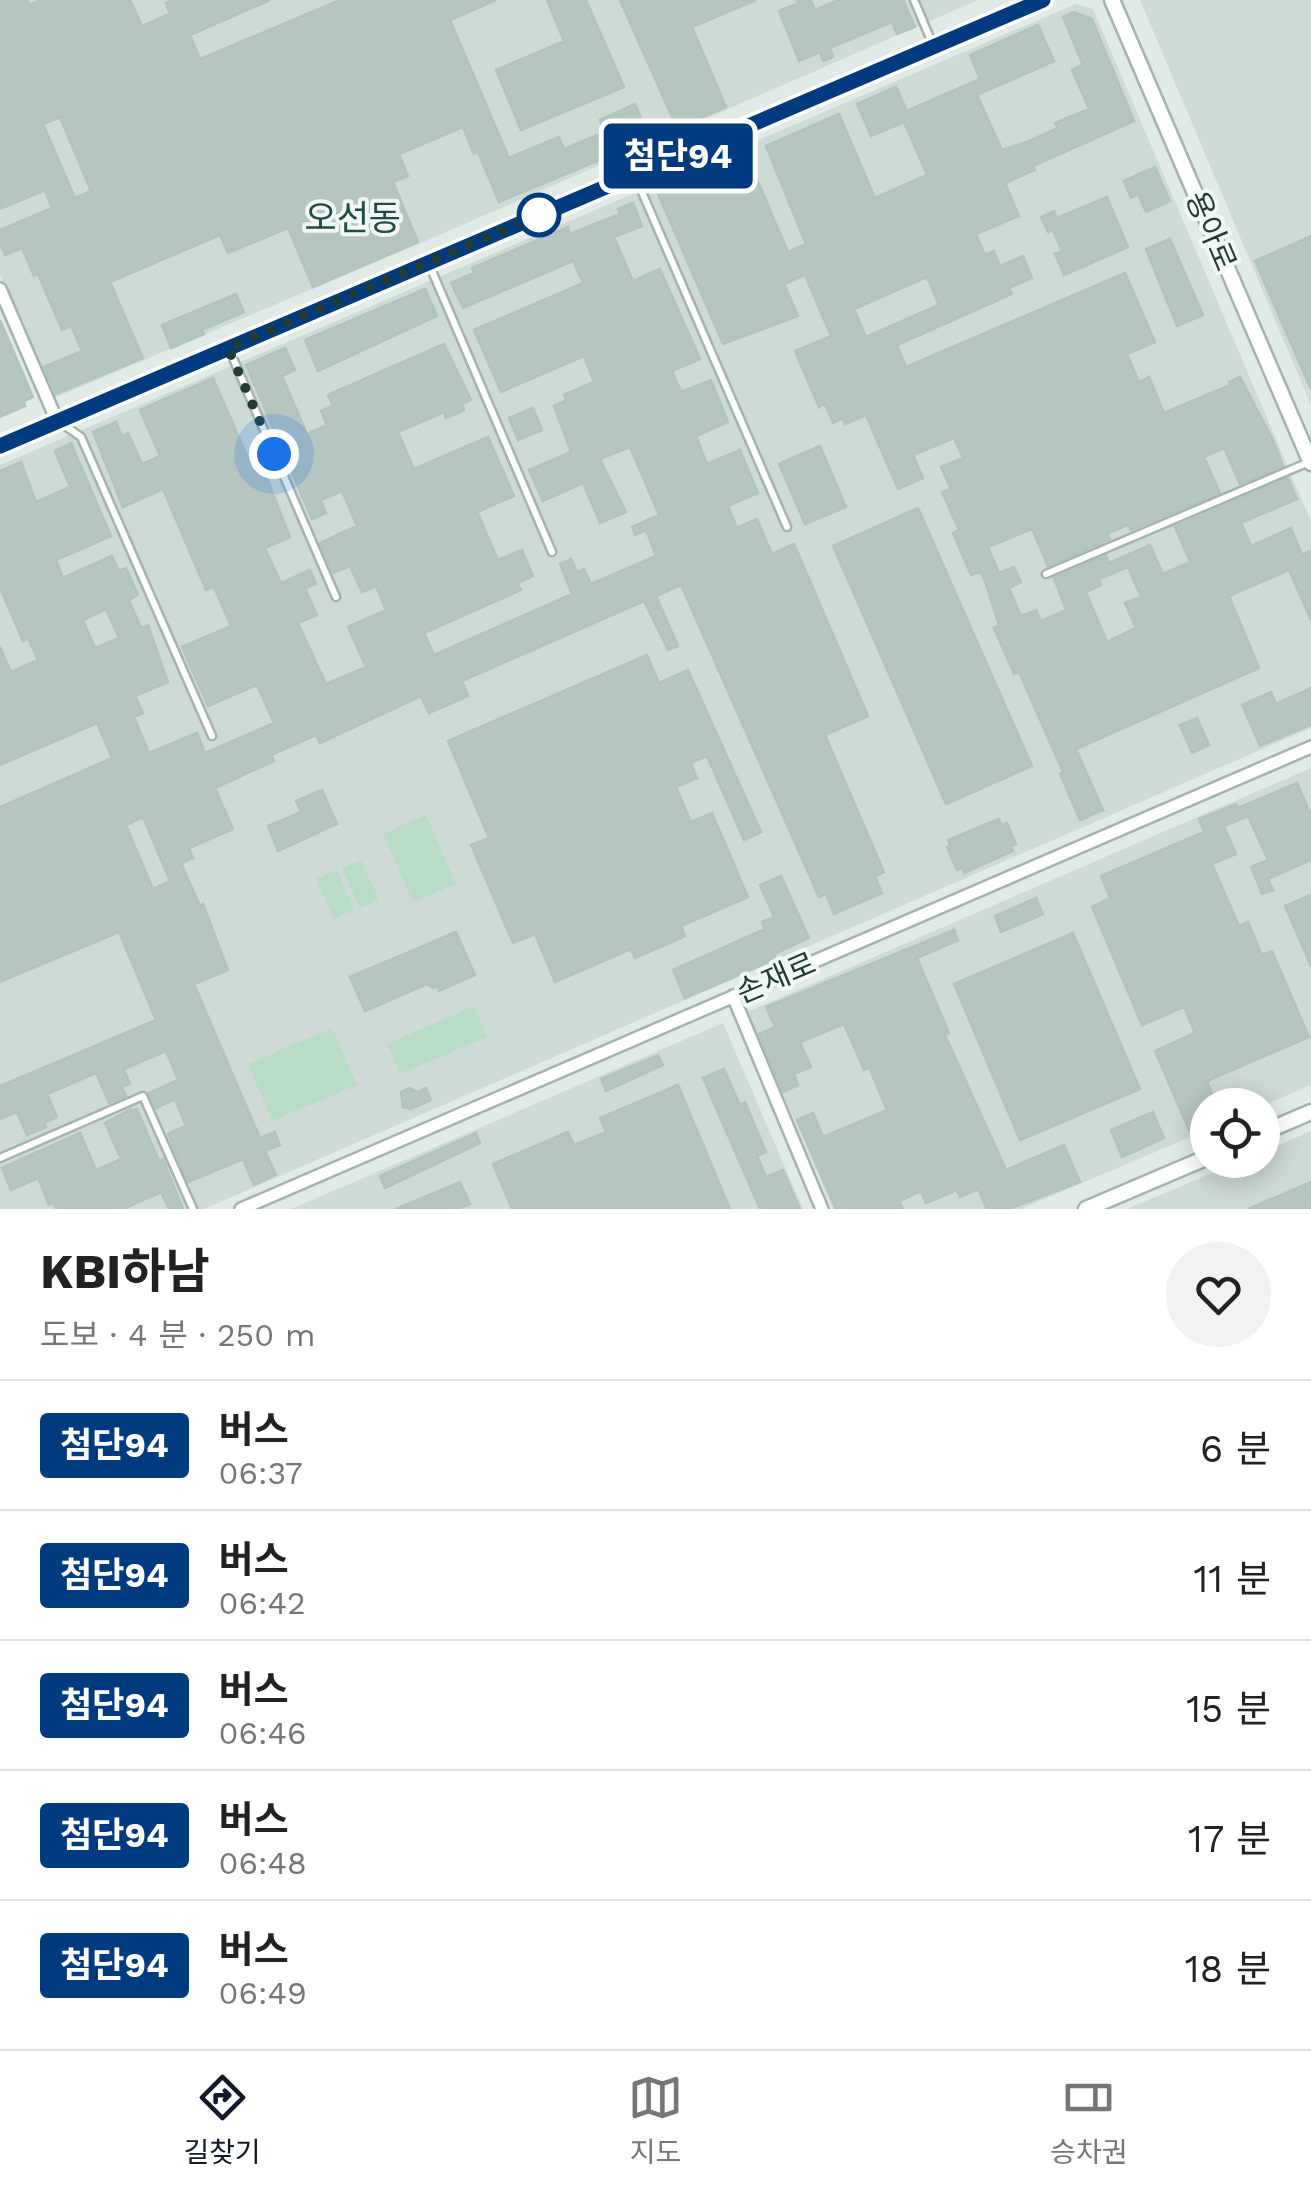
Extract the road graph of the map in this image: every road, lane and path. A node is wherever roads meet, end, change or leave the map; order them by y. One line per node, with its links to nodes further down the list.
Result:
1 (914, 0): 4 (lane)
2 (1043, 0): 4 (street)
3 (1112, 0): 11 (street, 용아로)
4 (934, 46): 5 (street)
5 (635, 174): 6 (street); 12 (lane)
6 (429, 262): 8 (street); 13 (lane)
7 (0, 288): 9 (street)
8 (228, 348): 9 (street); 15 (lane)
9 (58, 421): 10 (street); 16 (lane)
10 (0, 446)
11 (1311, 462): 14 (lane)
12 (787, 528)
13 (552, 552)
14 (1046, 574)
15 (336, 596)
16 (212, 736)
17 (1311, 747): 18 (street, 손재로)
18 (734, 996): 24 (street, 손재로); 25 (street)
19 (1311, 1112): 20 (street)
20 (1280, 1125)
21 (0, 1158): 23 (lane)
22 (1190, 1165): 26 (street)
23 (193, 1209)
24 (241, 1209)
25 (822, 1209)
26 (1086, 1209)

